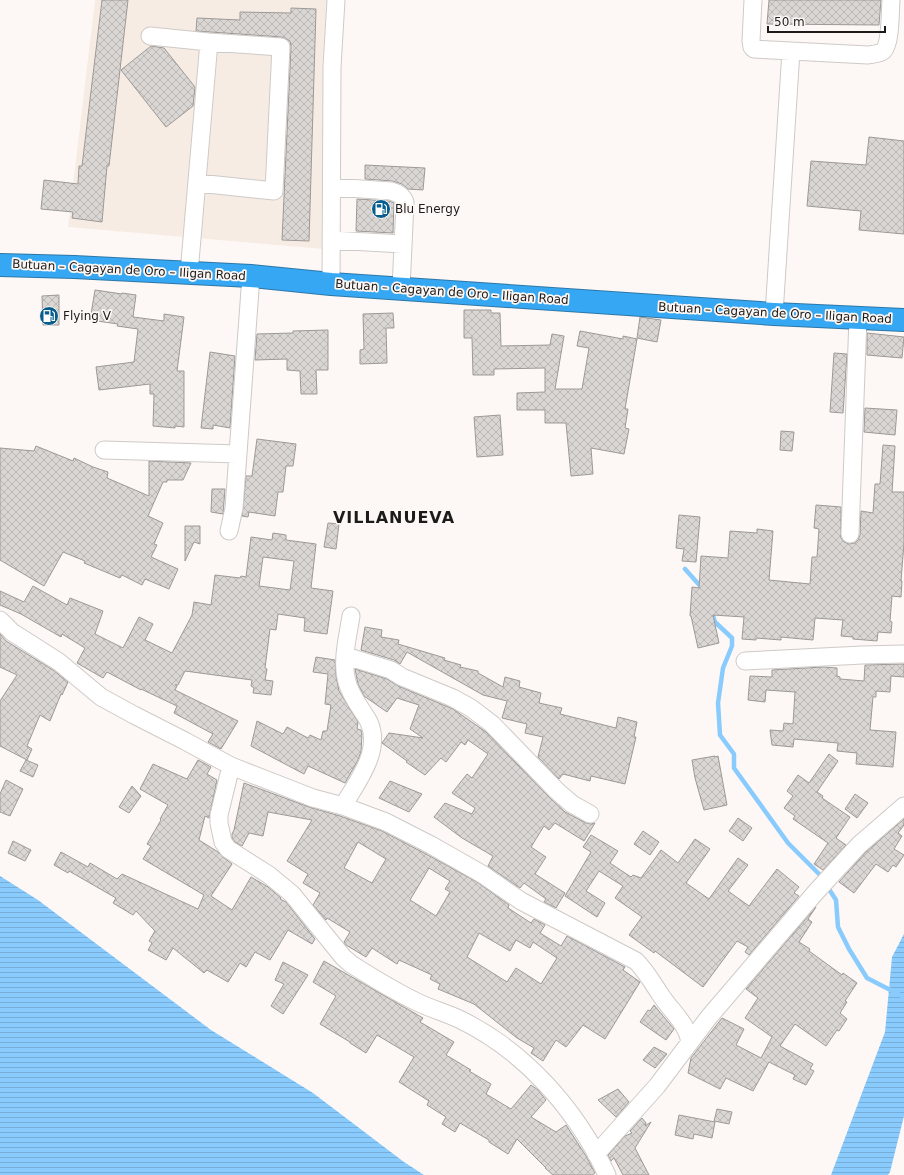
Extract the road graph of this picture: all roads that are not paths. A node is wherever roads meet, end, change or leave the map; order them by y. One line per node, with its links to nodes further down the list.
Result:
1 (336, 0): 8 (street)
2 (753, 0): 6 (street)
3 (891, 0): 6 (street)
4 (150, 36): 5 (street)
5 (209, 42): 7 (street); 7 (street)
6 (791, 51): 16 (street)
7 (198, 183): 12 (street)
8 (332, 188): 9 (street); 10 (street)
9 (331, 240): 10 (street); 14 (street)
10 (403, 244): 15 (street)
11 (0, 265): 12 (highway, Butuan – Cagayan de Oro – Iligan Road)
12 (189, 273): 13 (highway, Butuan – Cagayan de Oro – Iligan Road)
13 (251, 276): 14 (highway, Butuan – Cagayan de Oro – Iligan Road); 20 (street)
14 (331, 284): 15 (highway, Butuan – Cagayan de Oro – Iligan Road)
15 (401, 289): 16 (highway, Butuan – Cagayan de Oro – Iligan Road)
16 (774, 314): 17 (highway, Butuan – Cagayan de Oro – Iligan Road)
17 (858, 318): 18 (highway, Butuan – Cagayan de Oro – Iligan Road); 22 (street)
18 (904, 320)
19 (104, 450): 20 (street)
20 (238, 454): 21 (street)
21 (229, 531)
22 (850, 534)
23 (351, 616): 26 (street)
24 (0, 620): 28 (street)
25 (904, 654): 27 (street)
26 (346, 656): 29 (street); 31 (street)
27 (745, 661)
28 (231, 766): 29 (street); 33 (street)
29 (343, 806): 32 (street)
30 (904, 806): 32 (street)
31 (590, 814)
32 (690, 1041): 33 (street)
33 (596, 1154): 34 (street)
34 (607, 1175)

